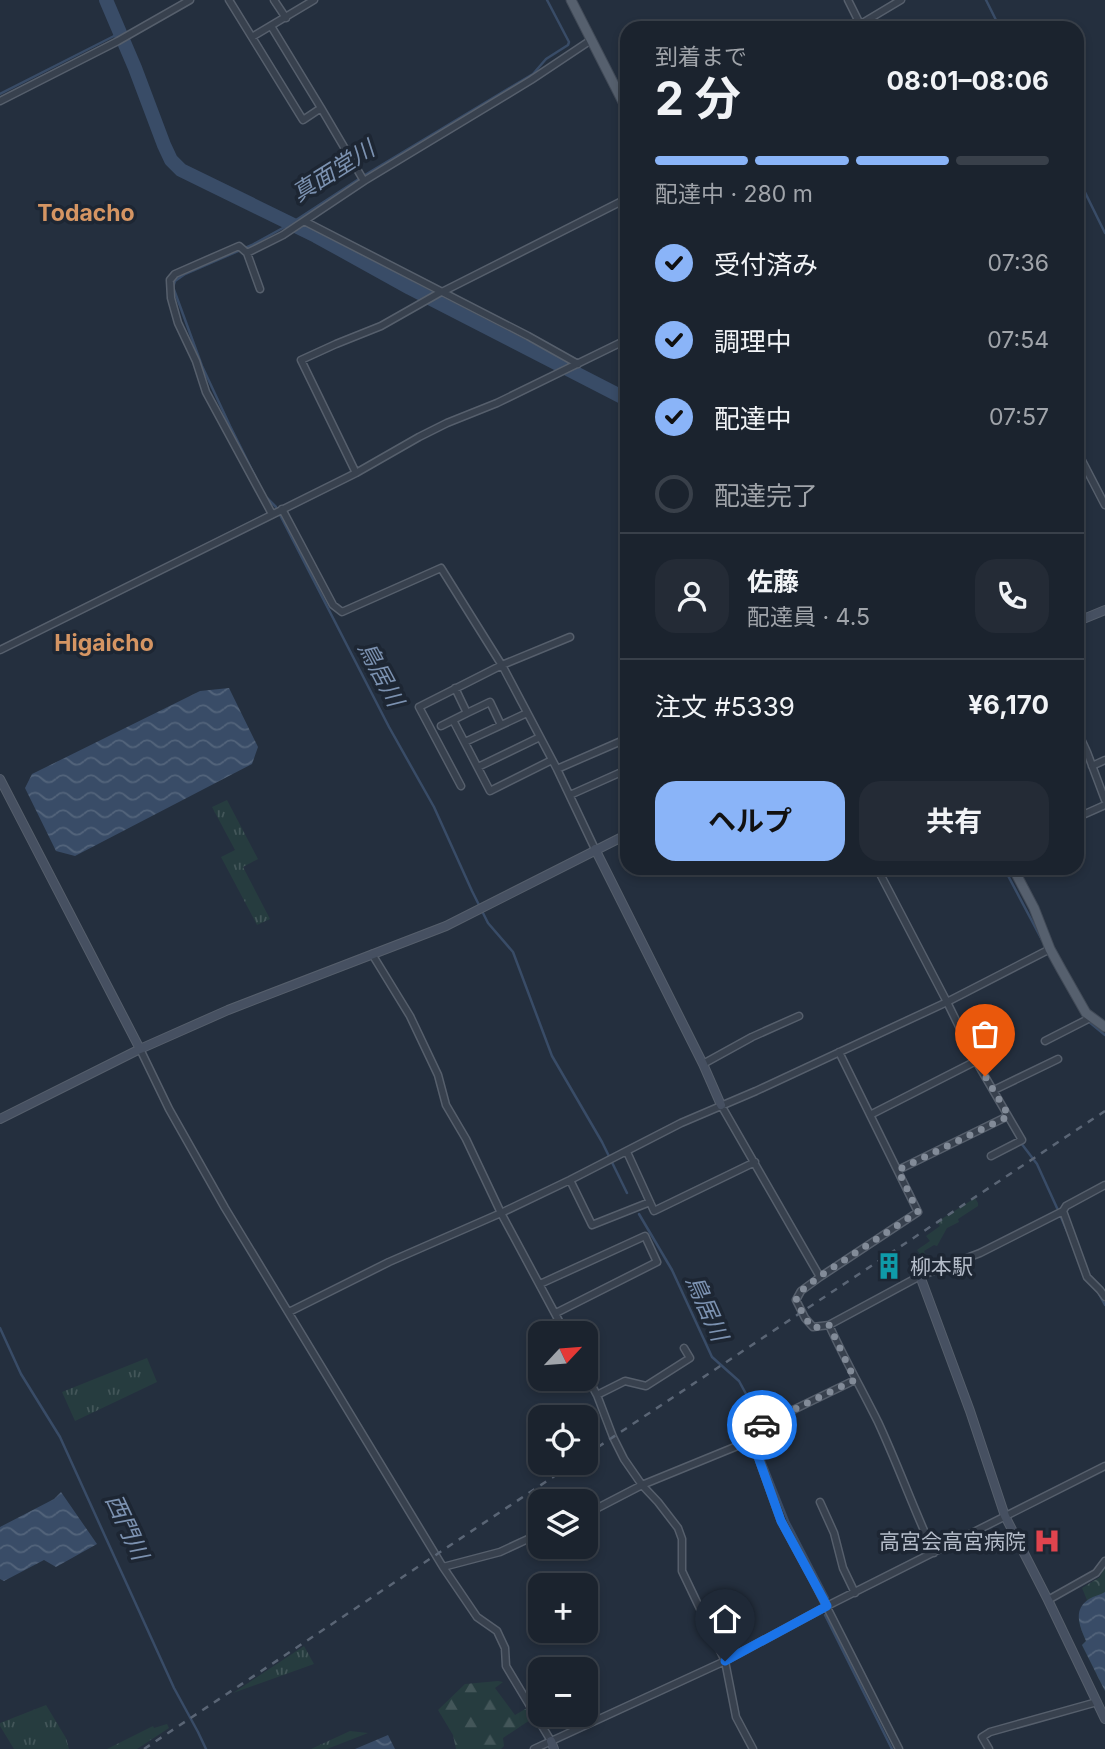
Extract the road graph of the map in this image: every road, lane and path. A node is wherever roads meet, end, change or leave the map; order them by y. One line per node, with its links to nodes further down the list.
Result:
1 (190, 0): 15 (street)
2 (229, 0): 12 (street)
3 (274, 0): 8 (street)
4 (314, 0): 8 (street)
5 (571, 0): 13 (main road)
6 (848, 0): 9 (street)
7 (901, 0): 10 (street)
8 (286, 18): 11 (street)
9 (855, 21)
10 (865, 21)
11 (271, 26): 12 (street); 16 (street)
12 (252, 37): 16 (street)
13 (591, 40): 14 (main road); 17 (street)
14 (620, 96)
15 (0, 101)
16 (321, 108): 17 (street)
17 (365, 181): 19 (street)
18 (620, 203): 22 (street)
19 (302, 222): 20 (street); 22 (street)
20 (247, 253): 21 (street); 29 (street)
21 (260, 289)
22 (440, 293): 24 (street); 26 (street)
23 (620, 343): 24 (street)
24 (576, 364): 26 (street)
25 (1084, 464): 27 (street)
26 (356, 473): 28 (street)
27 (1105, 505)
28 (282, 509): 29 (street); 34 (street)
29 (272, 514): 33 (street)
30 (1105, 610): 31 (street)
31 (1084, 619)
32 (570, 637): 34 (street)
33 (0, 650)
34 (502, 665): 35 (street); 37 (street)
35 (455, 688): 36 (street); 52 (street)
36 (467, 713): 38 (street); 39 (street)
37 (527, 713): 39 (street); 41 (street)
38 (453, 720): 40 (street); 42 (street)
39 (501, 724): 42 (street)
40 (441, 726)
41 (540, 737): 45 (street); 48 (street)
42 (464, 742): 48 (street)
43 (620, 742): 49 (street)
44 (1084, 748): 47 (street)
45 (552, 760): 48 (street); 49 (street)
46 (1105, 760): 47 (street)
47 (1092, 766): 54 (street)
48 (478, 767)
49 (557, 769): 53 (street)
50 (620, 773): 53 (street)
51 (0, 779): 67 (street)
52 (461, 786)
53 (570, 795): 57 (street)
54 (1104, 798): 55 (street)
55 (1084, 812)
56 (620, 838): 57 (street)
57 (595, 849): 61 (street); 71 (street)
58 (881, 875): 62 (street)
59 (1017, 875): 60 (main road)
60 (1050, 949): 62 (street); 64 (main road)
61 (372, 954): 67 (street); 85 (street)
62 (947, 1002): 68 (street); 70 (street)
63 (799, 1016): 71 (street)
64 (1092, 1017): 65 (main road); 66 (street)
65 (1105, 1027)
66 (1045, 1041)
67 (140, 1049): 76 (street); 90 (street)
68 (839, 1052): 73 (street); 74 (street)
69 (1058, 1059): 72 (street)
70 (976, 1061): 72 (street); 74 (street)
71 (703, 1064): 73 (street)
72 (994, 1090): 75 (street)
73 (721, 1105): 77 (street); 79 (street)
74 (870, 1115): 80 (street)
75 (1009, 1116): 78 (street); 80 (street)
76 (0, 1119)
77 (626, 1152): 81 (street); 83 (street)
78 (991, 1156)
79 (755, 1162): 83 (street); 86 (street)
80 (898, 1170): 86 (street)
81 (570, 1180): 83 (street); 85 (street)
82 (1105, 1185): 84 (street)
83 (650, 1202)
84 (1063, 1211): 87 (street); 89 (street)
85 (501, 1213): 88 (street); 90 (street)
86 (820, 1276): 93 (street)
87 (920, 1276): 93 (street); 103 (street)
88 (540, 1284): 91 (street); 91 (street)
89 (1105, 1297)
90 (289, 1312): 107 (street)
91 (556, 1313): 92 (street)
92 (560, 1321)
93 (829, 1325): 95 (street)
94 (684, 1348): 97 (street)
95 (855, 1380): 98 (street); 105 (street)
96 (595, 1391): 97 (street)
97 (597, 1395): 100 (street)
98 (752, 1440): 100 (street); 110 (street)
99 (1105, 1466): 103 (street)
100 (642, 1485): 102 (street); 111 (street)
101 (820, 1502): 108 (street)
102 (598, 1508)
103 (1005, 1516): 105 (street); 109 (street)
104 (528, 1539): 107 (street)
105 (934, 1553): 108 (street)
106 (1105, 1560): 109 (street)
107 (443, 1567): 114 (street)
108 (855, 1593): 110 (street)
109 (1048, 1600): 112 (street)
110 (827, 1606): 111 (street); 117 (street)
111 (725, 1661): 114 (street); 116 (street)
112 (1097, 1702): 113 (street); 118 (street)
113 (1105, 1719)
114 (552, 1745): 115 (street)
115 (534, 1749)
116 (753, 1749)
117 (899, 1749)
118 (989, 1749)

